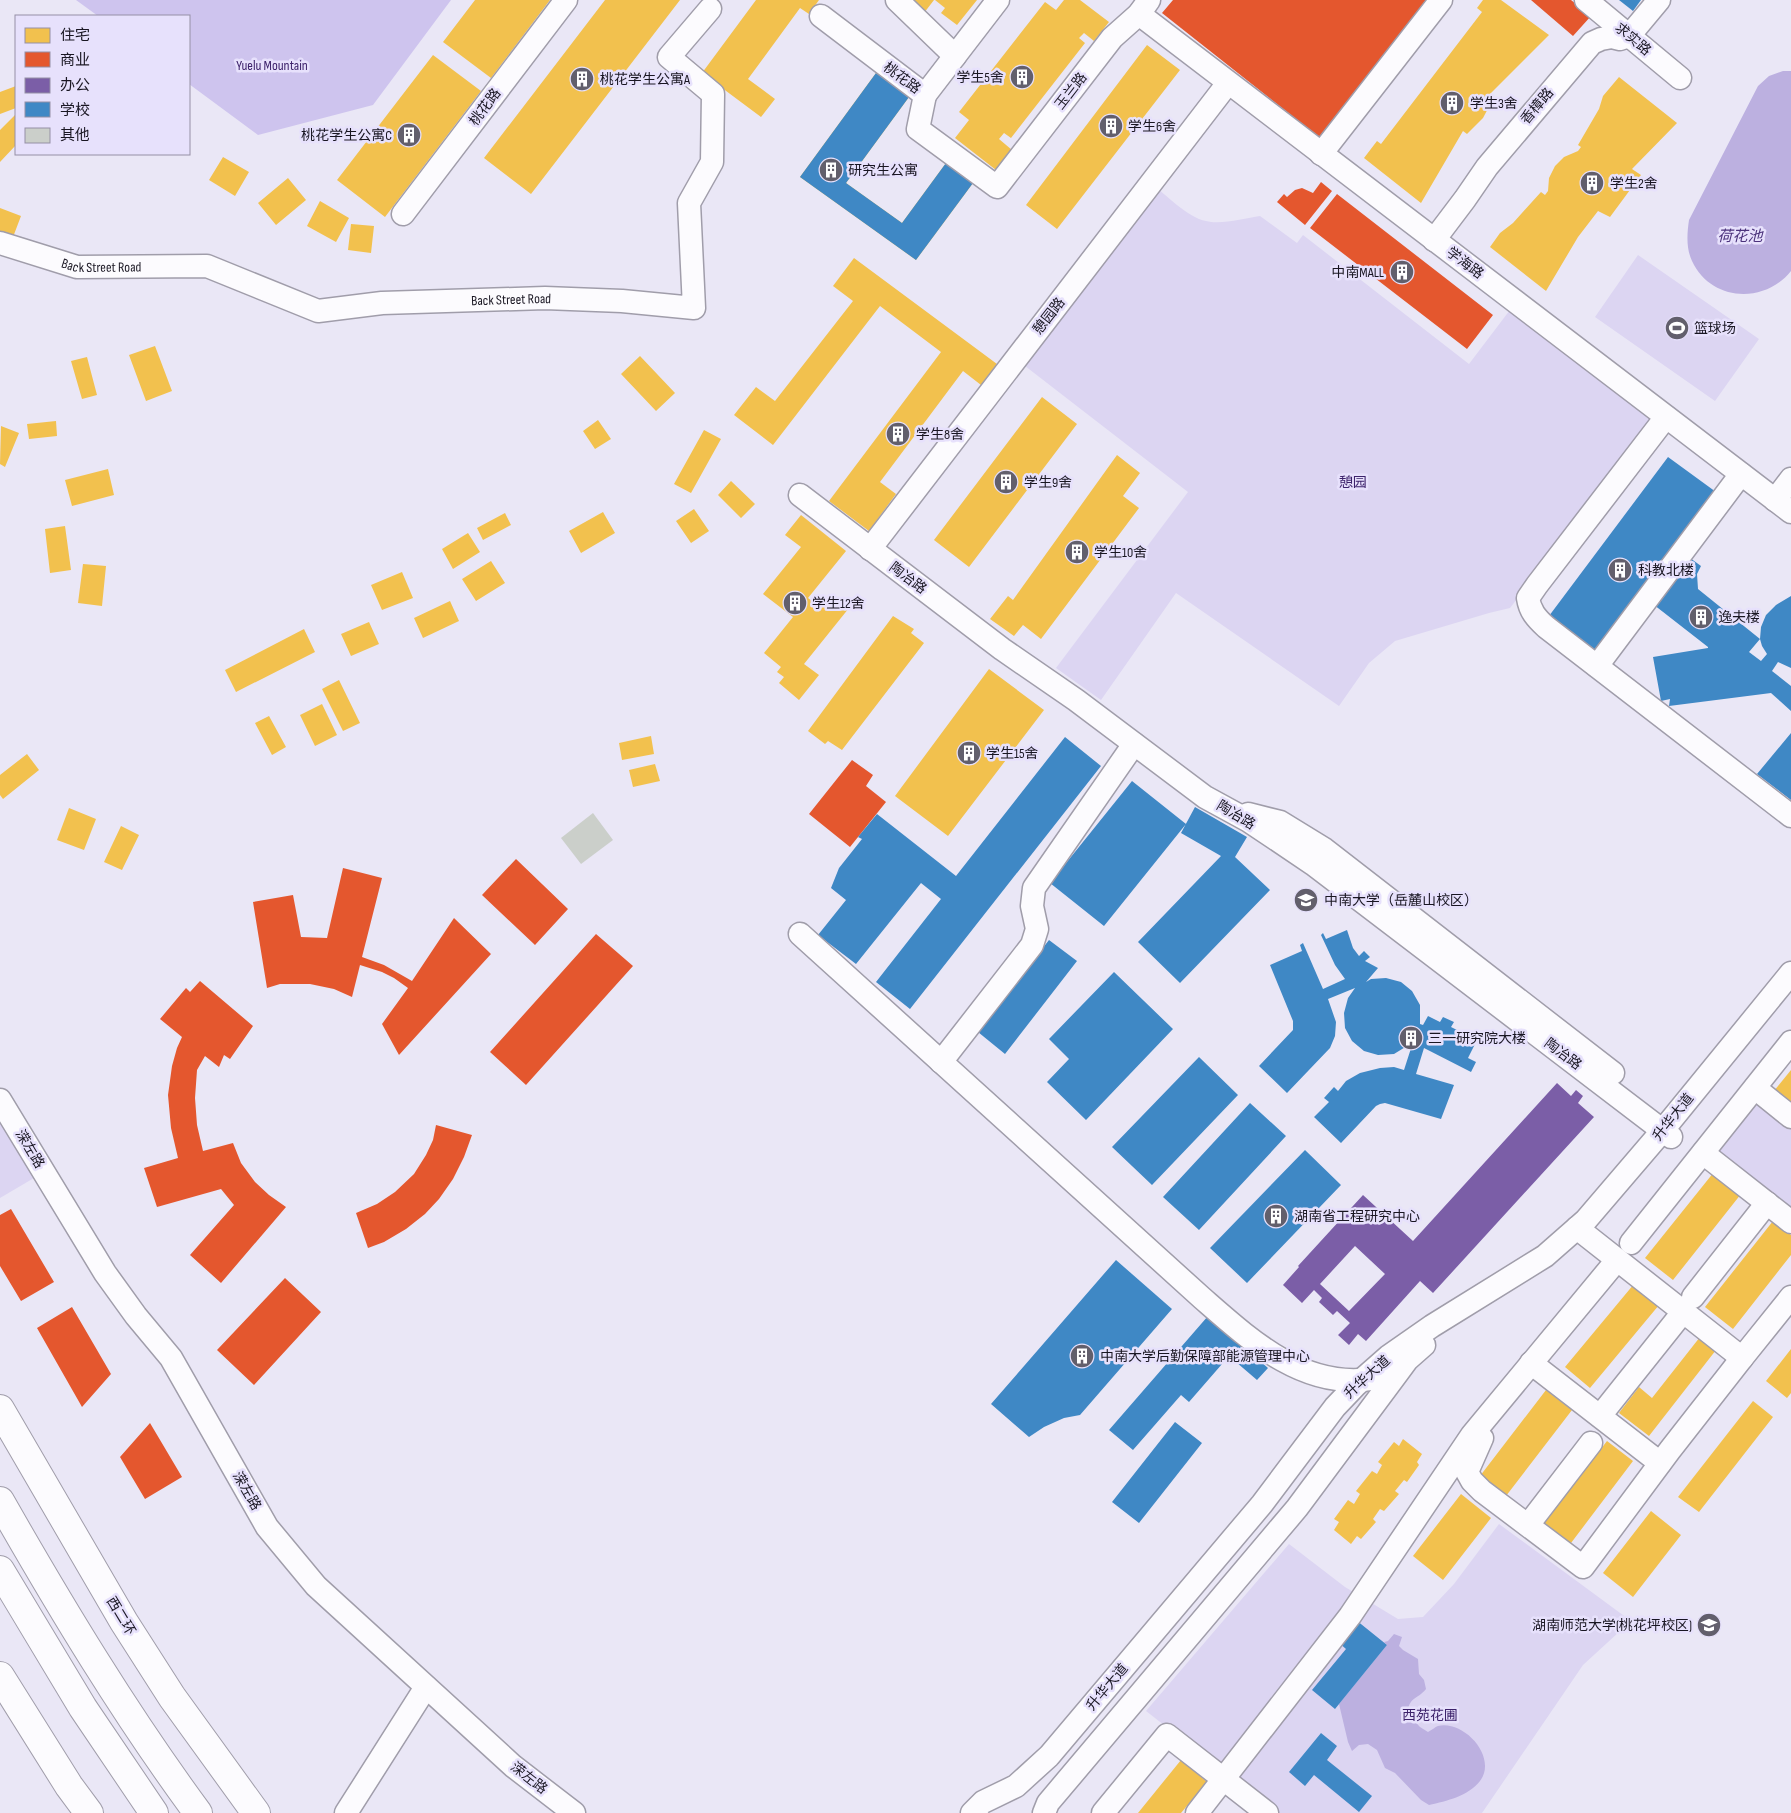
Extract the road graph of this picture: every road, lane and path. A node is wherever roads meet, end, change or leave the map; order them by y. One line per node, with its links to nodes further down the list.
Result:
1 (566, 0): 17 (street, 桃花路)
2 (897, 0): 11 (street)
3 (998, 0): 11 (street)
4 (1441, 0): 15 (street)
5 (1586, 0): 10 (street, 求实路)
6 (1659, 0): 10 (street)
7 (702, 3): 19 (street, Back Street Road)
8 (1144, 7): 13 (street, 学海路); 16 (street, 玉兰路)
9 (821, 16): 14 (street, 桃花路)
10 (1630, 36): 12 (street, 求实路); 18 (street, 香樟路)
11 (956, 56): 14 (street)
12 (1680, 78)
13 (1228, 83): 15 (street, 学海路); 25 (street, 憩园路)
14 (925, 95): 16 (street, 桃花路)
15 (1321, 154): 18 (street, 学海路)
16 (997, 187)
17 (403, 214)
18 (1434, 240): 20 (street, 学海路)
19 (0, 243)
20 (1666, 417): 21 (street, 学海路); 26 (street)
21 (1741, 474): 24 (street, 学海路); 26 (street)
22 (1791, 479): 24 (street)
23 (800, 495): 25 (street, 陶冶路)
24 (1783, 506)
25 (870, 549): 27 (street, 陶冶路)
26 (1597, 666): 28 (street)
27 (1134, 744): 33 (street); 37 (street, 陶冶路)
28 (1791, 816)
29 (800, 934): 33 (street)
30 (1791, 973): 37 (street, 升华大道)
31 (1791, 992): 37 (street, 升华大道)
32 (1791, 1042): 34 (street)
33 (941, 1062): 48 (street)
34 (1755, 1088): 36 (street); 38 (street)
35 (0, 1100): 58 (street, 溁左路)
36 (1791, 1117)
37 (1672, 1128): 41 (street, 升华大道)
38 (1703, 1153): 39 (street); 42 (street)
39 (1767, 1203): 40 (street); 44 (street)
40 (1791, 1222)
41 (1582, 1232): 42 (street); 47 (street, 升华大道); 48 (street, 升华大道)
42 (1624, 1252): 44 (street); 46 (street)
43 (1791, 1296): 45 (street)
44 (1688, 1304): 45 (street); 51 (street)
45 (1742, 1358): 53 (street)
46 (1532, 1363): 49 (street); 51 (street)
47 (1396, 1375): 48 (street); 67 (street, 升华大道)
48 (1362, 1380): 66 (street, 升华大道)
49 (1494, 1408): 55 (street); 59 (street)
50 (0, 1409): 63 (main road, 西二环)
51 (1600, 1416): 53 (street)
52 (1591, 1443): 55 (street)
53 (1660, 1463): 55 (street)
54 (0, 1501): 62 (main road)
55 (1528, 1526)
56 (0, 1570): 61 (main road)
57 (0, 1676): 60 (main road)
58 (426, 1687): 64 (street); 65 (street, 溁左路)
59 (1223, 1779): 68 (street); 69 (street); 70 (street)
60 (89, 1813)
61 (154, 1813)
62 (198, 1813)
63 (256, 1813)
64 (346, 1813)
65 (574, 1813)
66 (972, 1813)
67 (1044, 1813)
68 (1103, 1813)
69 (1197, 1813)
70 (1267, 1813)

